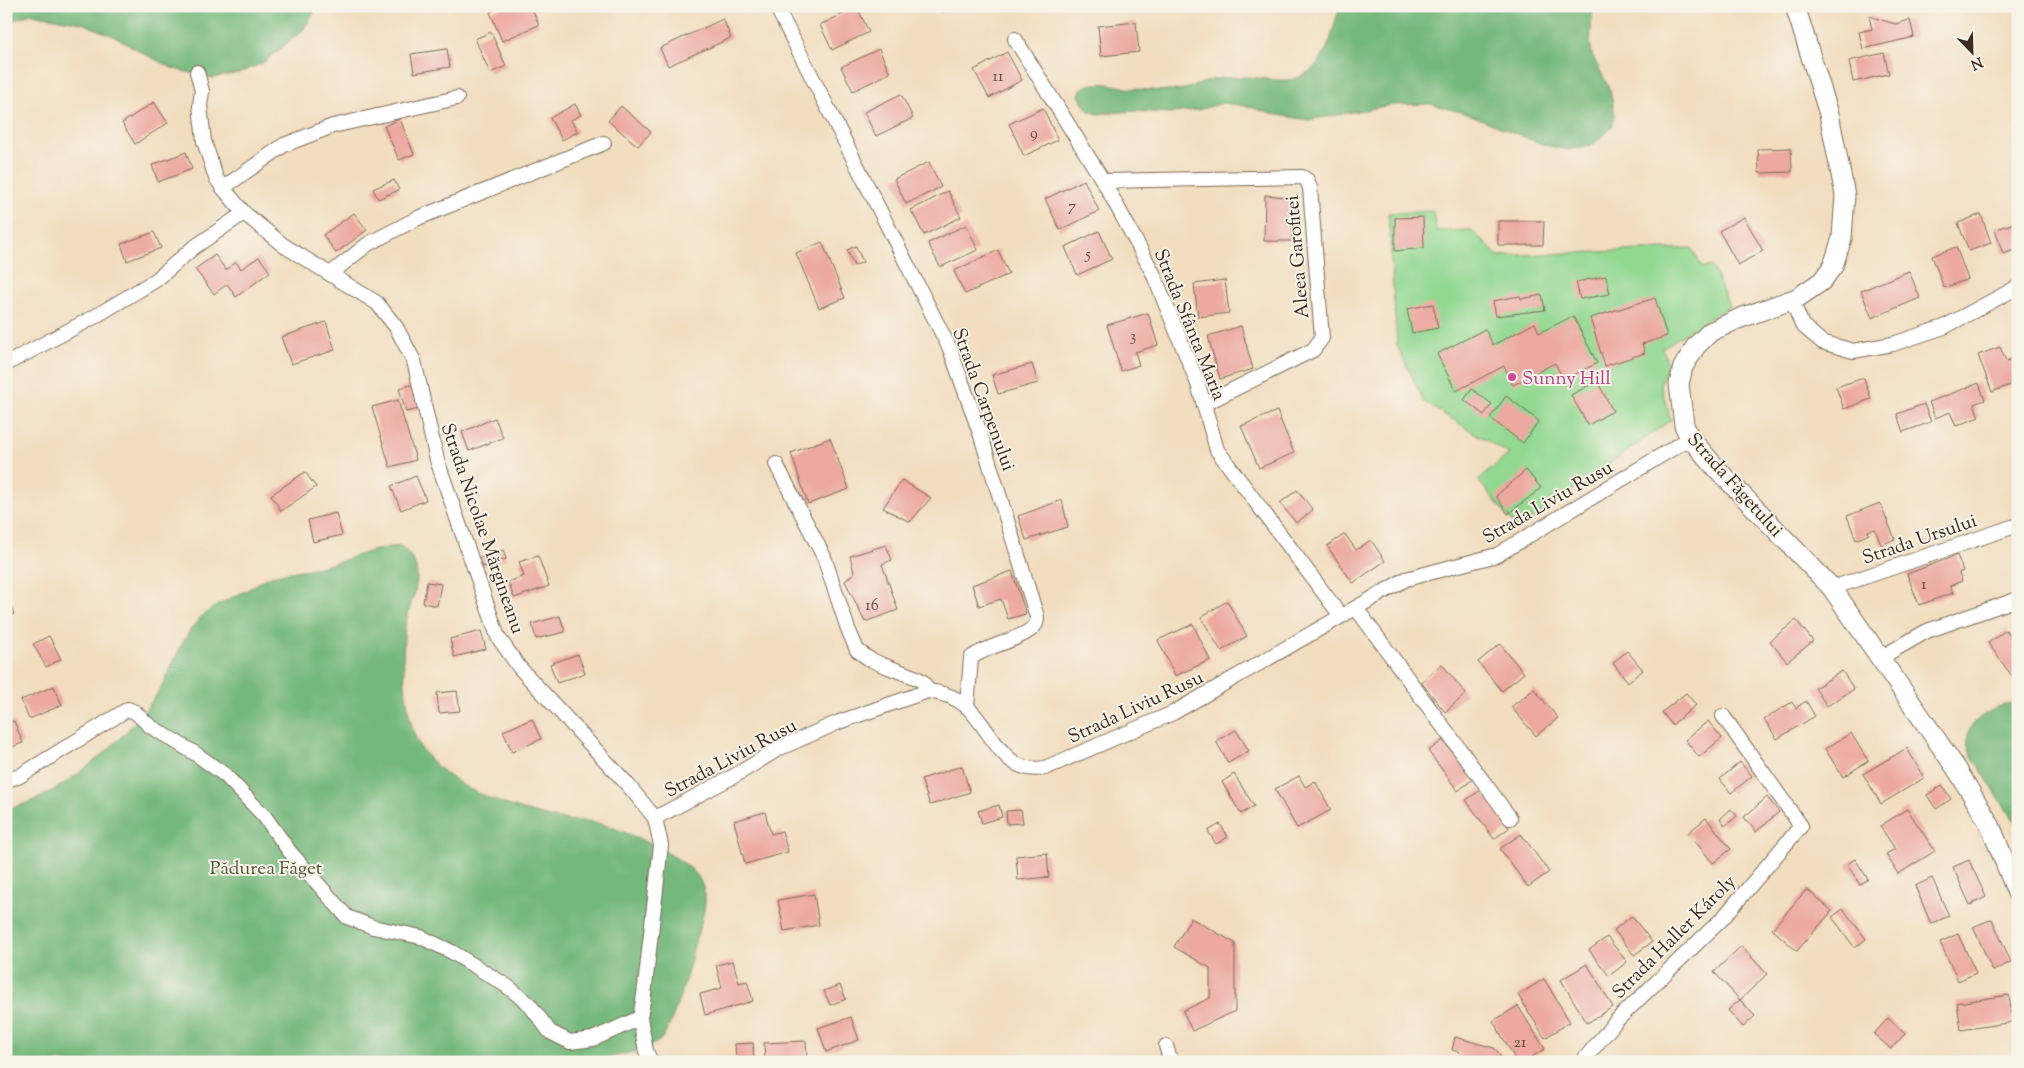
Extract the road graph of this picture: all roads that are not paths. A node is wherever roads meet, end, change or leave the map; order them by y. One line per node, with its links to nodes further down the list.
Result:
1 (776, 6): 24 (street, Strada Carpenului)
2 (1795, 6): 12 (main road, Strada Făgetului)
3 (1014, 39): 7 (street, Strada Sfânta Maria)
4 (197, 72): 8 (street, Strada Nicolae Mărgineanu)
5 (457, 98): 8 (street)
6 (604, 143): 10 (street)
7 (1103, 181): 14 (street, Strada Sfânta Maria); 14 (street, Aleea Garofitei)
8 (223, 188): 9 (street, Strada Nicolae Mărgineanu)
9 (244, 213): 10 (street, Strada Nicolae Mărgineanu); 13 (street)
10 (330, 274): 27 (street, Strada Nicolae Mărgineanu)
11 (2018, 287): 12 (street)
12 (1792, 300): 15 (main road, Strada Făgetului)
13 (6, 364)
14 (1204, 404): 21 (street, Strada Sfânta Maria)
15 (1690, 438): 18 (main road, Strada Făgetului); 20 (street, Strada Liviu Rusu)
16 (776, 464): 23 (street)
17 (2018, 525): 18 (street, Strada Ursului)
18 (1832, 588): 22 (main road, Strada Făgetului)
19 (2018, 599): 22 (street)
20 (1356, 608): 21 (street, Strada Liviu Rusu); 28 (street)
21 (1341, 616): 24 (street, Strada Liviu Rusu)
22 (1880, 658): 29 (main road, Strada Făgetului)
23 (928, 691): 24 (street, Strada Liviu Rusu); 27 (street, Strada Liviu Rusu)
24 (967, 707)
25 (1723, 716): 34 (street, Strada Haller Károly)
26 (6, 780): 30 (street)
27 (655, 818): 30 (street, Strada Nicolae Mărgineanu)
28 (1510, 818)
29 (2018, 895)
30 (640, 1018): 32 (street, Strada Nicolae Mărgineanu)
31 (1166, 1046): 33 (street)
32 (651, 1062)
33 (1171, 1062)
34 (1582, 1062)

